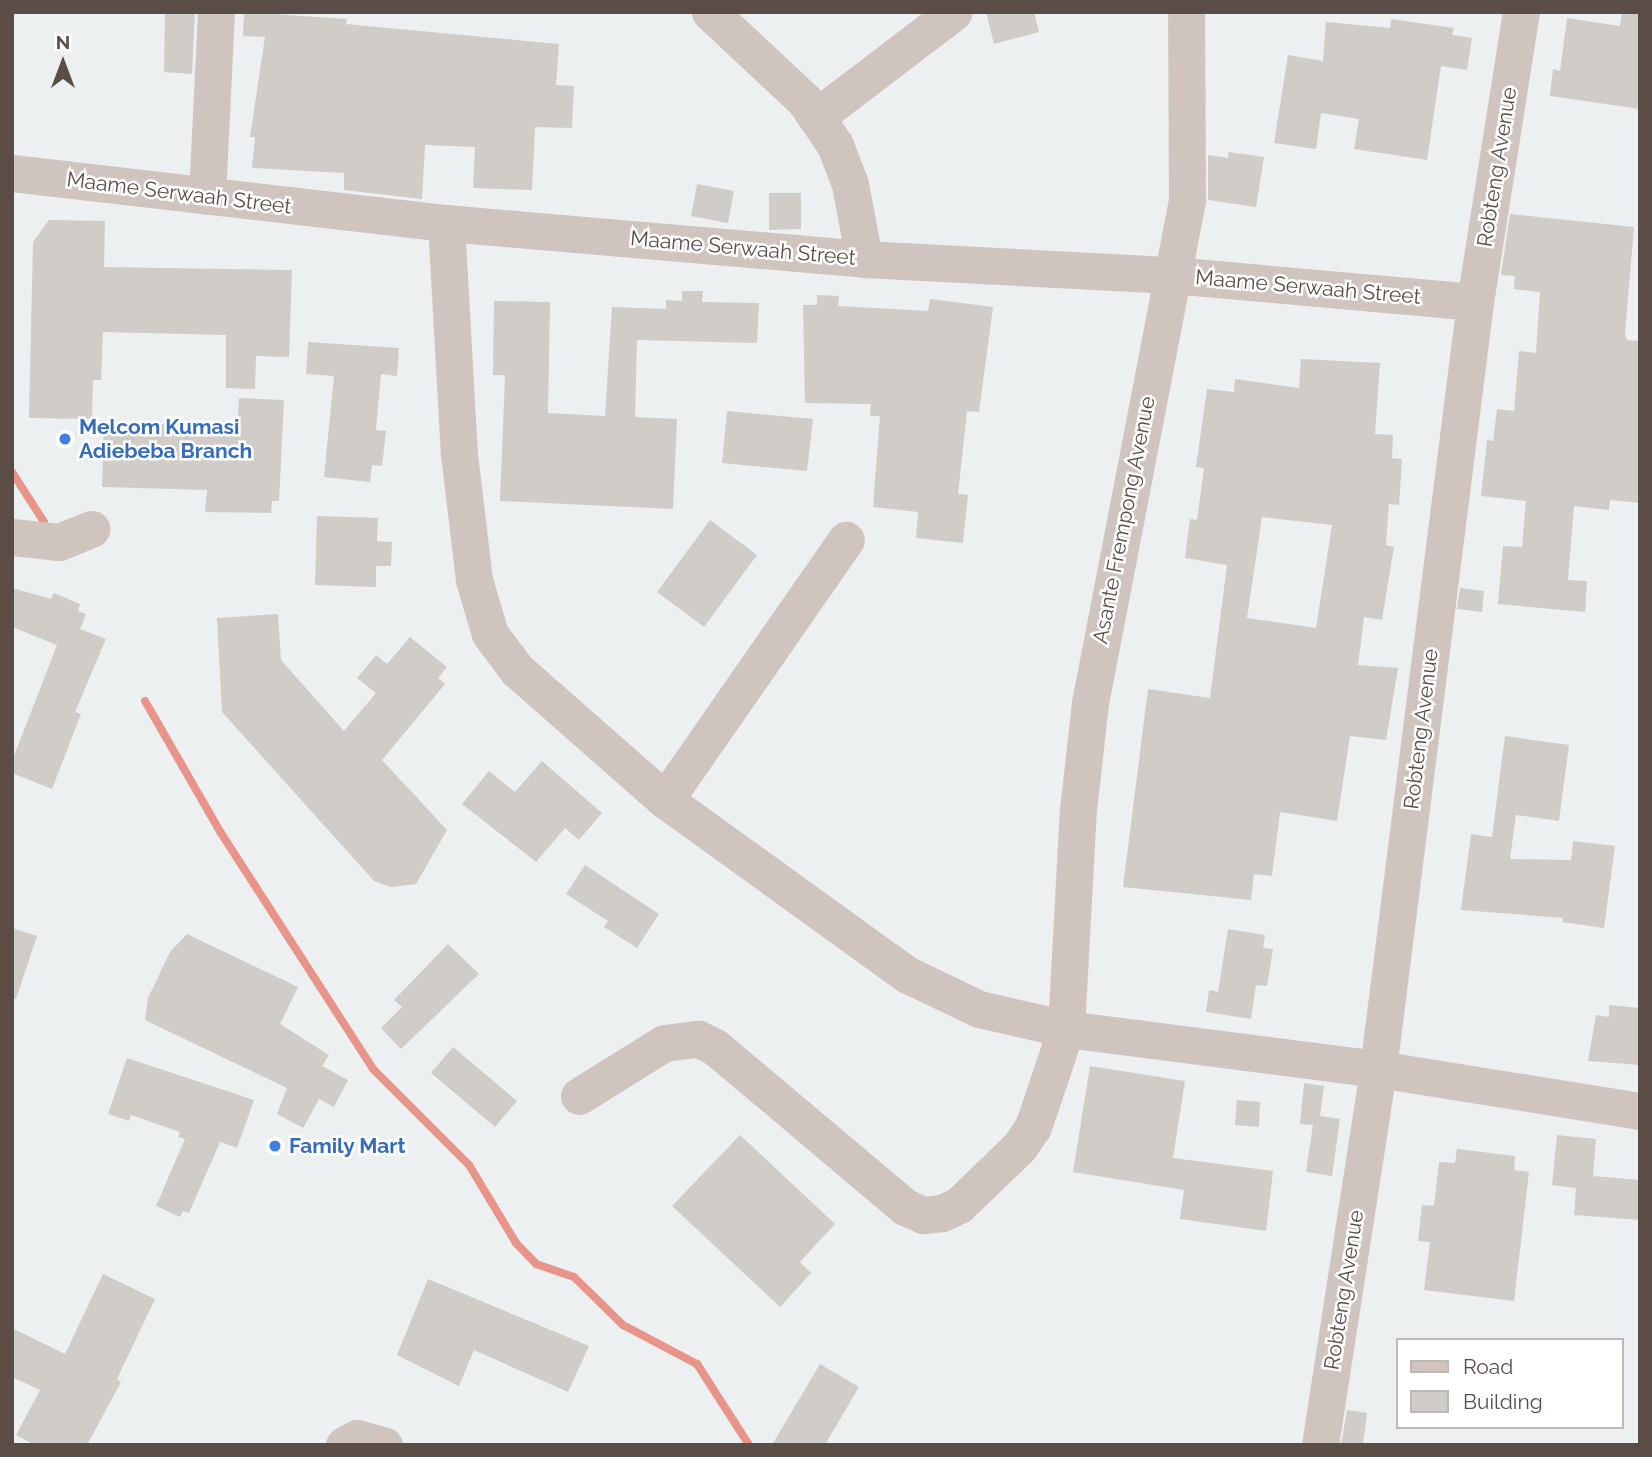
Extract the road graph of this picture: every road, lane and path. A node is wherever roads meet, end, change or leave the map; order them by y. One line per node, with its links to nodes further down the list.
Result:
1 (216, 12): 8 (street)
2 (710, 12): 6 (street)
3 (954, 12): 6 (street)
4 (1186, 12): 11 (street, Asante Frempong Avenue)
5 (1521, 12): 12 (street, Robteng Avenue)
6 (816, 117): 10 (street)
7 (12, 173): 8 (street, Maame Serwaah Street)
8 (207, 197): 9 (street, Maame Serwaah Street)
9 (446, 223): 10 (street, Maame Serwaah Street); 16 (street)
10 (864, 258): 11 (street, Maame Serwaah Street)
11 (1172, 275): 12 (street, Maame Serwaah Street); 17 (street, Asante Frempong Avenue)
12 (1475, 302): 18 (street, Robteng Avenue)
13 (92, 529): 14 (street)
14 (12, 537)
15 (846, 540): 16 (street)
16 (665, 800): 17 (street)
17 (1066, 1029): 18 (street); 19 (street, Asante Frempong Avenue)
18 (1378, 1069): 20 (street); 23 (street, Robteng Avenue)
19 (579, 1096)
20 (1640, 1111)
21 (344, 1445): 22 (street)
22 (384, 1445)
23 (1320, 1445)

